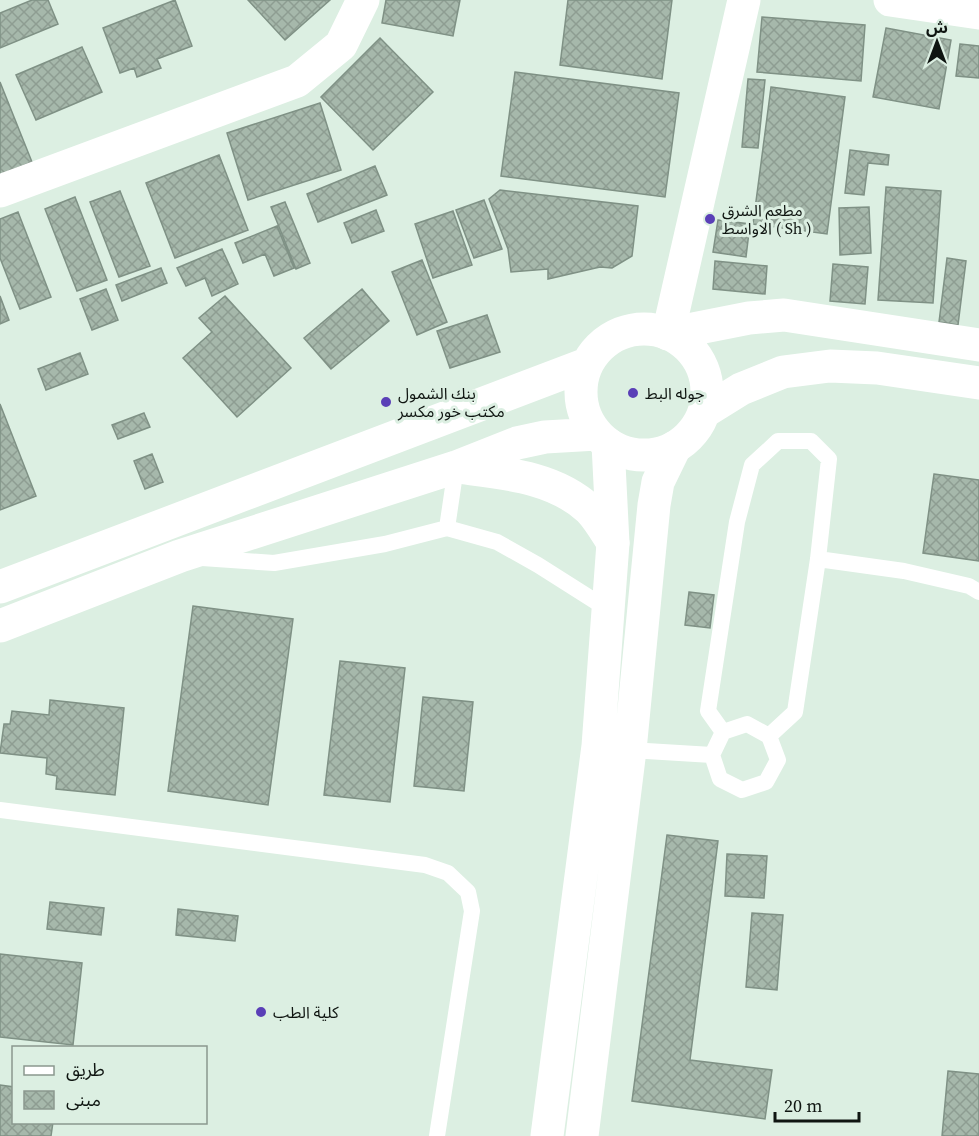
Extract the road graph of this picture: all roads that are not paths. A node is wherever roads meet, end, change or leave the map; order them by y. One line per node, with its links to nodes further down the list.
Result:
1 (363, 0): 5 (main road)
2 (744, 0): 6 (main road)
3 (890, 0): 4 (main road)
4 (979, 13)
5 (0, 191)
6 (668, 334): 7 (main road); 8 (main road); 10 (main road)
7 (979, 345)
8 (587, 364): 11 (main road); 18 (main road)
9 (979, 382): 10 (main road)
10 (704, 412): 12 (main road)
11 (603, 439): 12 (main road); 13 (main road); 15 (main road)
12 (675, 447): 24 (main road)
13 (456, 467): 14 (lane); 15 (main road); 16 (main road)
14 (447, 528): 16 (lane); 20 (lane)
15 (613, 543): 20 (main road)
16 (180, 556): 21 (main road)
17 (818, 560): 19 (lane); 22 (lane); 23 (lane)
18 (0, 587)
19 (979, 592)
20 (609, 610): 28 (main road)
21 (0, 626)
22 (723, 732): 23 (lane); 25 (lane)
23 (769, 736): 25 (lane)
24 (630, 750): 25 (lane); 29 (main road)
25 (712, 755)
26 (0, 810): 27 (lane)
27 (437, 1136)
28 (547, 1136)
29 (582, 1136)

